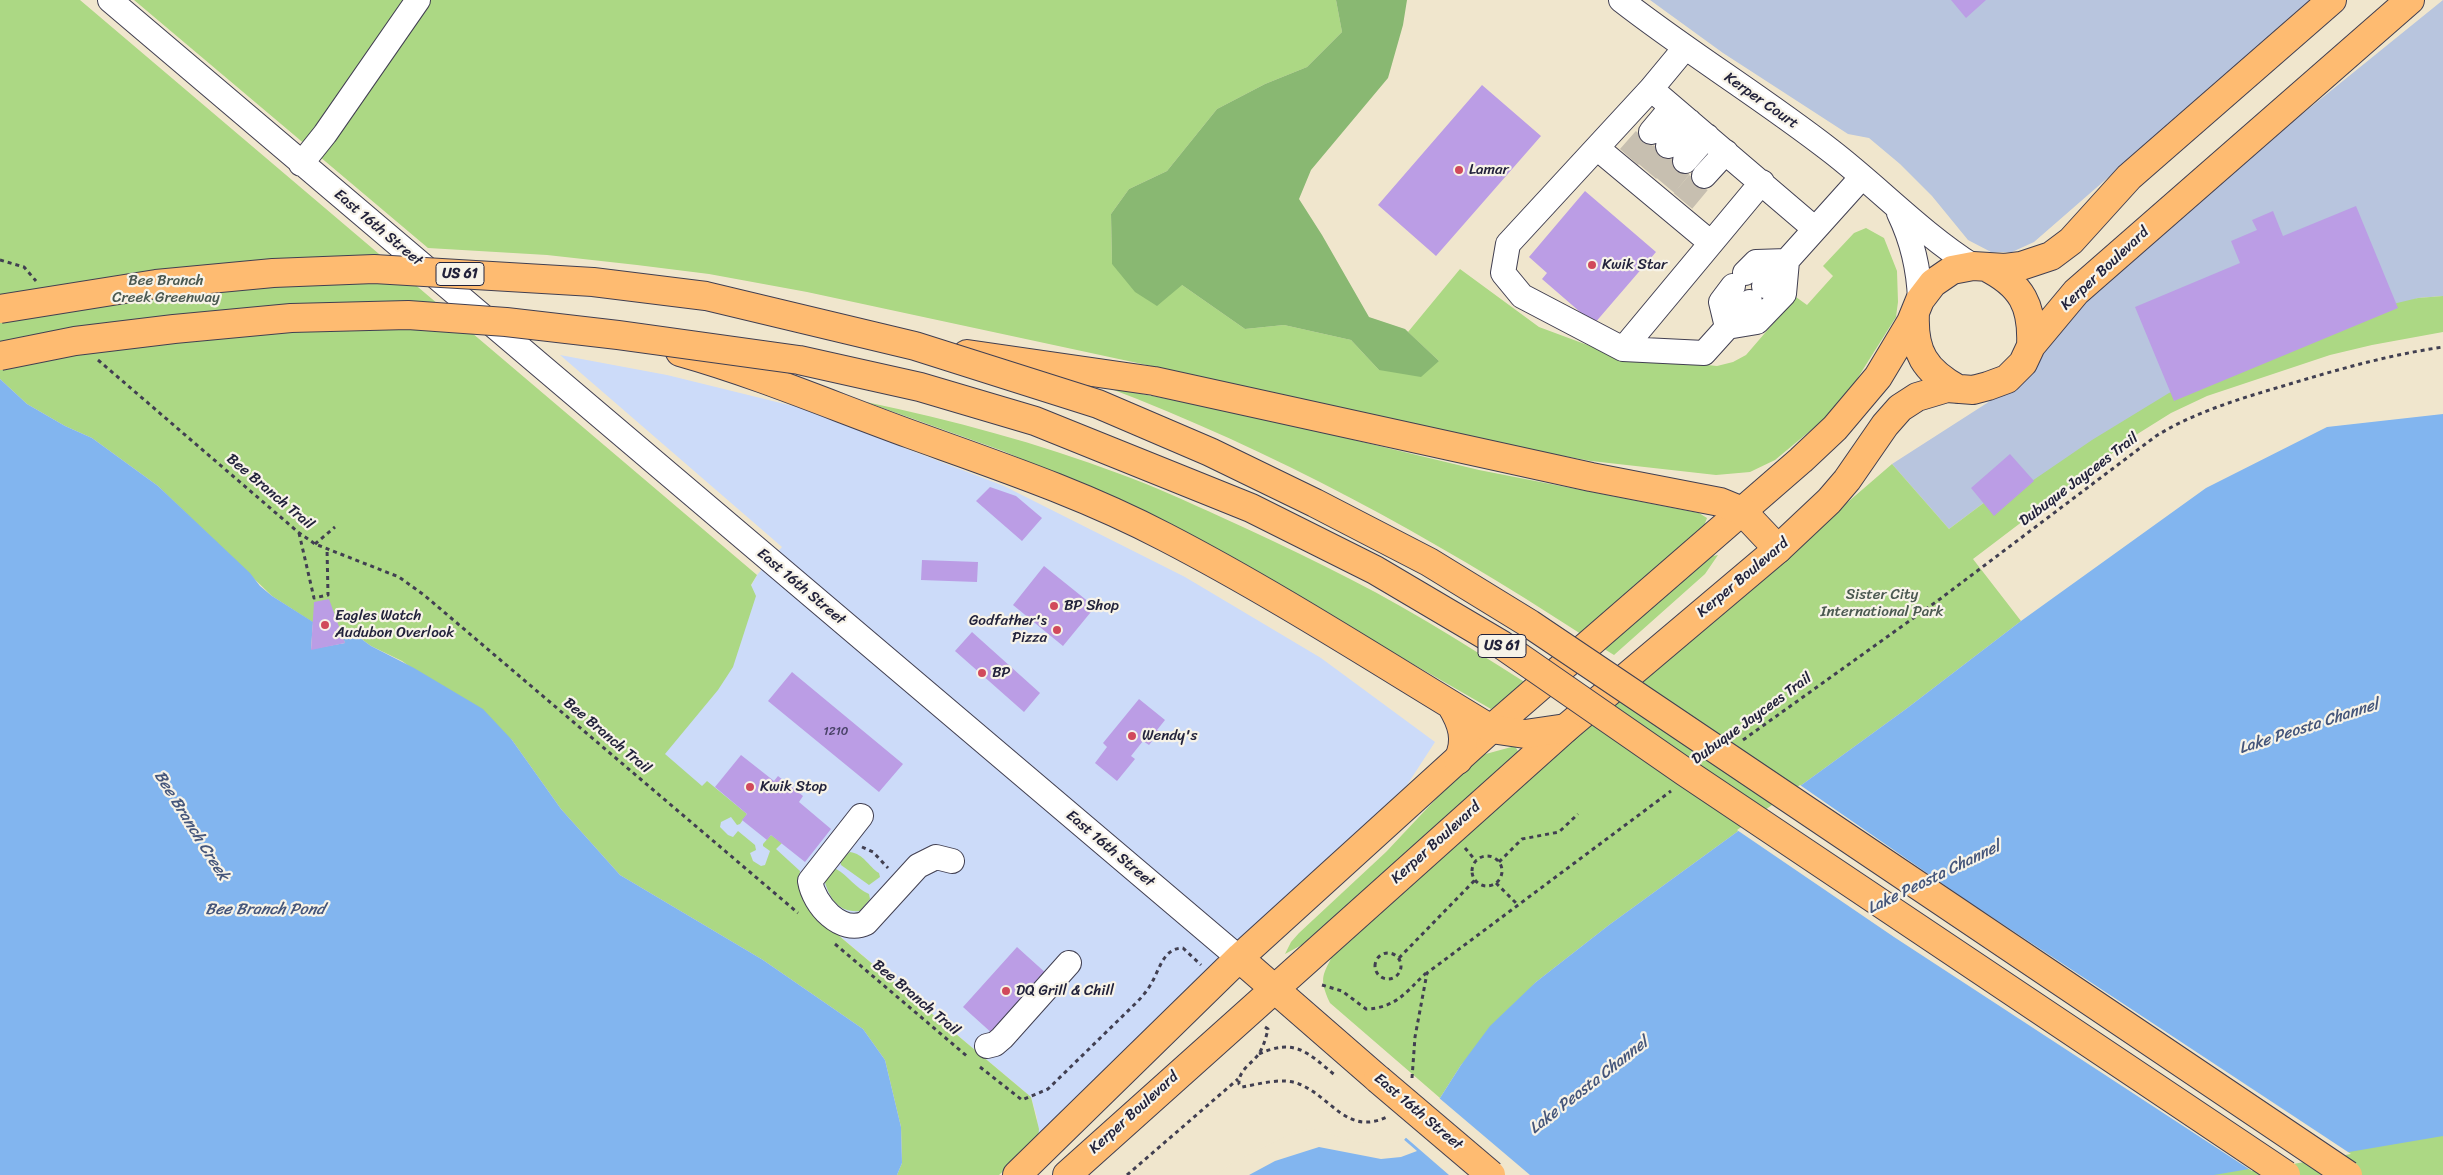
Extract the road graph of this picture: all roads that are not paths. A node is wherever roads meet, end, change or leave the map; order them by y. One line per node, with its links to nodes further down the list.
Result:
1 (110, 0): 11 (street, East 16th Street)
2 (418, 0): 11 (street)
3 (1621, 0): 6 (street, Kerper Court)
4 (2332, 0): 19 (main road)
5 (2410, 0): 25 (main road, Kerper Boulevard)
6 (1685, 48): 7 (street); 13 (street, Kerper Court)
7 (1651, 89): 8 (street); 9 (street)
8 (1689, 121): 8 (street); 10 (street)
9 (1597, 148): 17 (street); 26 (street)
10 (1726, 152): 12 (street); 14 (street)
11 (301, 164): 37 (street, East 16th Street)
12 (1704, 176)
13 (1862, 177): 15 (street, Kerper Court); 16 (street)
14 (1762, 182): 16 (street); 17 (street)
15 (1897, 207): 19 (street, Kerper Court); 20 (street)
16 (1815, 229): 18 (street)
17 (1711, 243): 26 (street)
18 (1787, 261): 22 (street); 22 (street)
19 (1979, 267): 20 (main road); 25 (main road)
20 (1918, 307): 28 (main road); 29 (main road)
21 (0, 309): 24 (main road, US 61, bridge)
22 (1727, 327): 26 (street)
23 (618, 335): 27 (main road, US 61, bridge); 31 (main road, bridge); 44 (main road, US 61, bridge)
24 (915, 346): 29 (main road, bridge); 45 (main road, US 61, bridge)
25 (2032, 346): 28 (main road, Kerper Boulevard)
26 (1623, 348)
27 (0, 356)
28 (1958, 389): 30 (main road, Kerper Boulevard)
29 (1742, 511): 30 (main road); 33 (main road)
30 (1778, 549): 32 (main road, Kerper Boulevard)
31 (1451, 705): 33 (main road); 34 (main road)
32 (1566, 728): 33 (main road); 39 (main road, Kerper Boulevard)
33 (1492, 730): 34 (main road)
34 (1458, 760): 37 (main road)
35 (861, 816): 36 (street)
36 (952, 861)
37 (1239, 958): 39 (main road, East 16th Street); 41 (main road)
38 (1068, 963): 40 (street)
39 (1274, 988): 42 (main road, Kerper Boulevard); 43 (main road, East 16th Street, bridge)
40 (988, 1046)
41 (1017, 1175)
42 (1067, 1175)
43 (1491, 1175)
44 (2286, 1175)
45 (2348, 1175)

